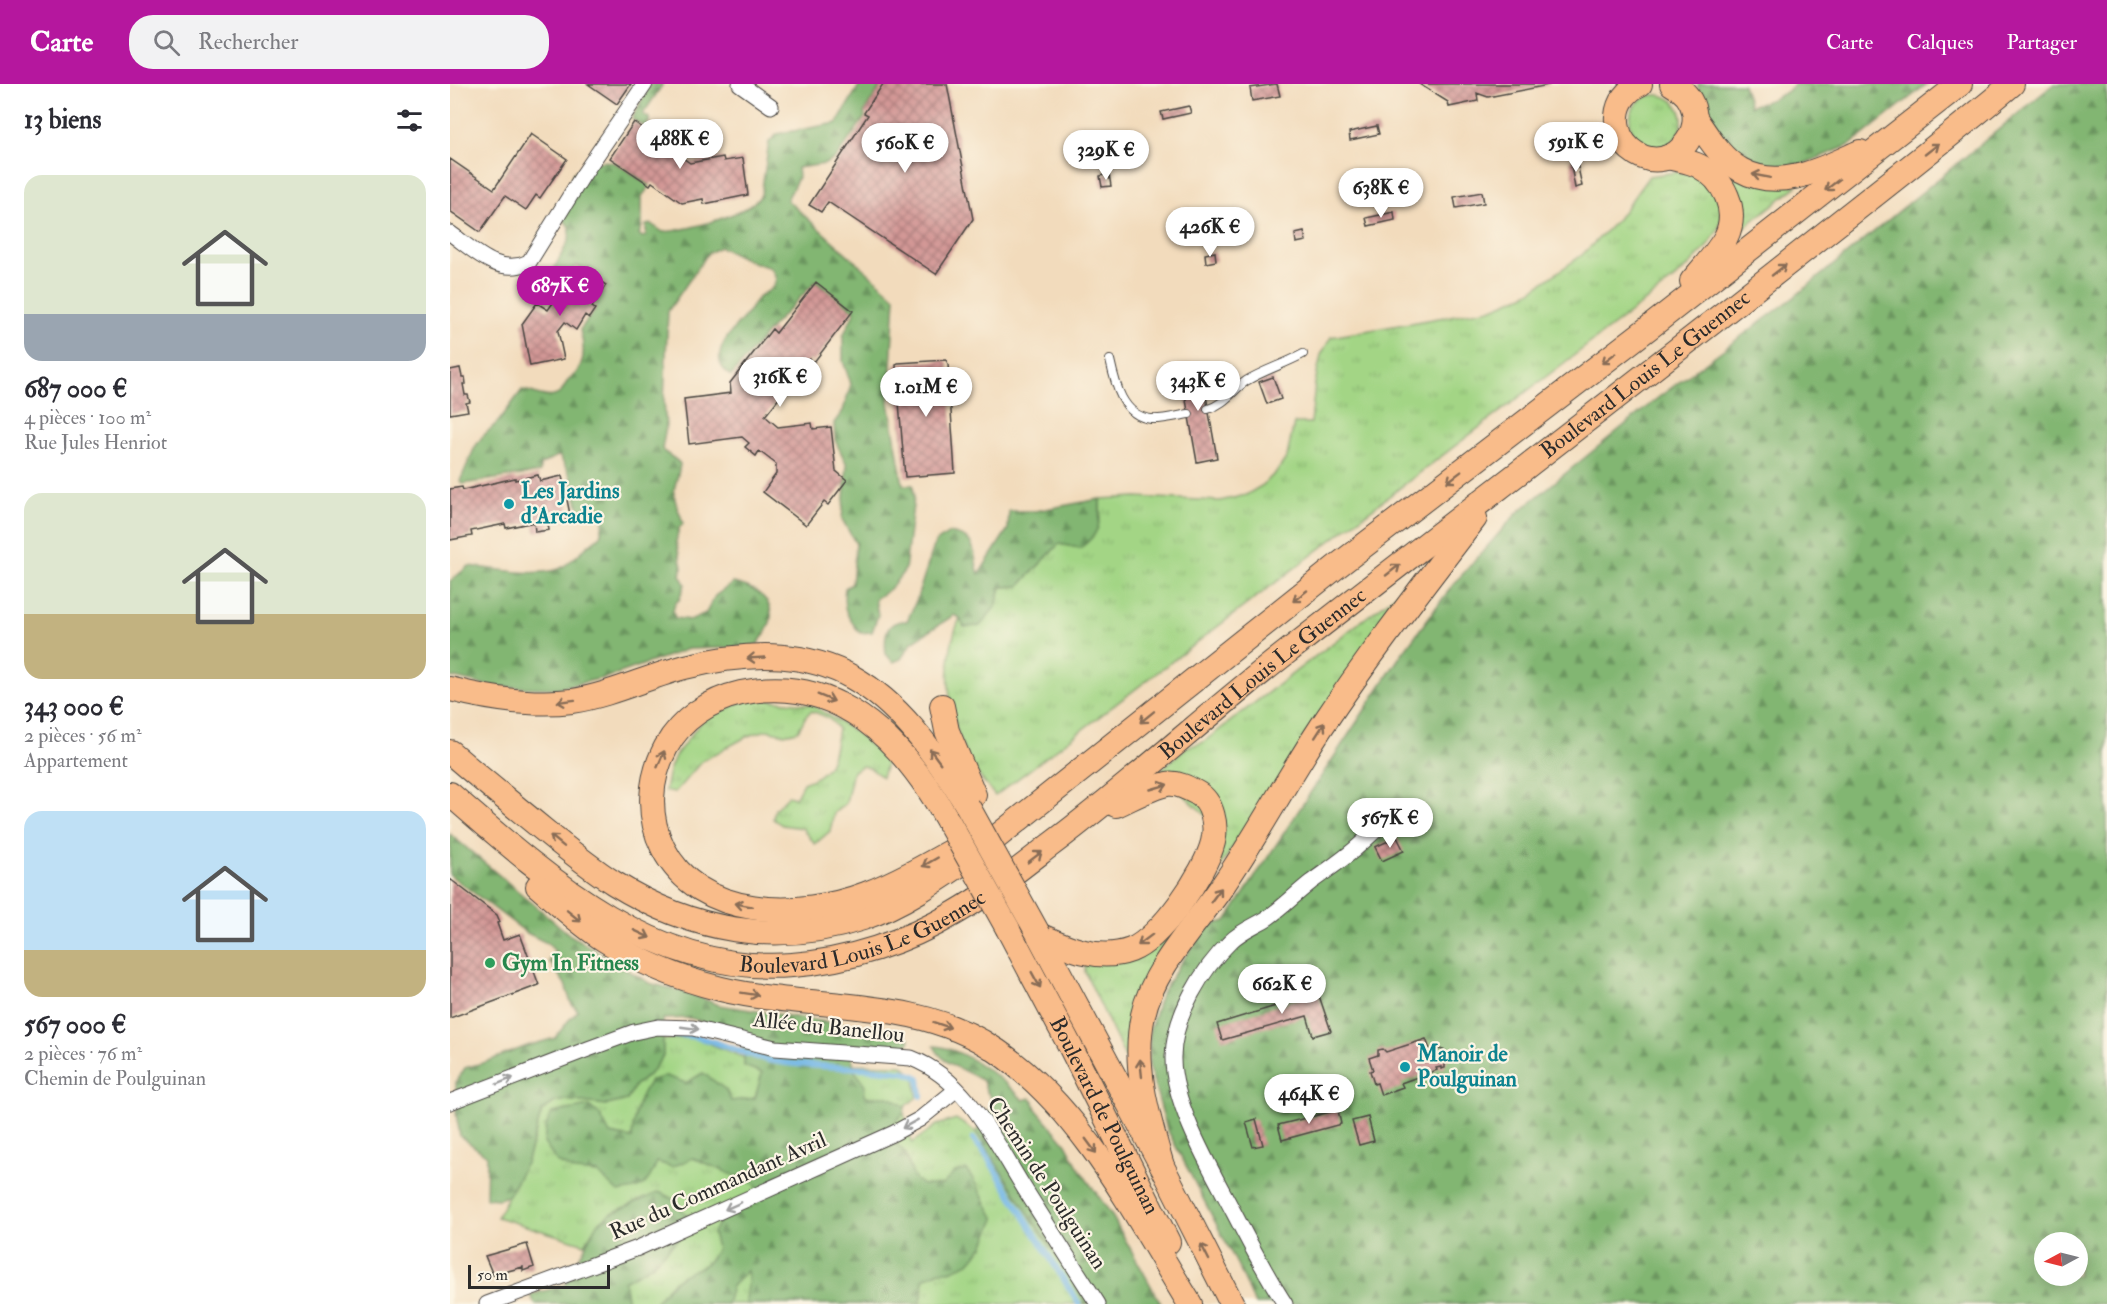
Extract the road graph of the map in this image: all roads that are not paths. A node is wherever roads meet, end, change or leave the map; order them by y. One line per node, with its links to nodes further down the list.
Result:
1 (645, 84): 12 (street)
2 (740, 84): 8 (street)
3 (1640, 84): 11 (main road)
4 (1672, 84): 9 (main road)
5 (1691, 84): 9 (street)
6 (1960, 84): 10 (main road, Boulevard Louis Le Guennec)
7 (2012, 84): 18 (main road, Boulevard Louis Le Guennec, one-way to 7)
8 (771, 106)
9 (1694, 113): 10 (main road, one-way to 9); 11 (main road)
10 (1895, 136): 13 (main road, Boulevard Louis Le Guennec, one-way to 13)
11 (1668, 157): 13 (main road)
12 (450, 233)
13 (1655, 323): 24 (main road, Boulevard Louis Le Guennec, one-way to 24)
14 (1303, 354): 16 (lane)
15 (1110, 360): 17 (lane)
16 (1208, 409)
17 (1189, 414)
18 (1494, 493): 27 (main road, Boulevard Louis Le Guennec, one-way to 18); 31 (main road, one-way to 18)
19 (450, 688): 23 (main road, one-way to 19)
20 (942, 706): 23 (main road)
21 (450, 752): 24 (main road, Boulevard Louis Le Guennec, one-way to 21)
22 (450, 794): 26 (main road, Boulevard Louis Le Guennec)
23 (972, 802): 28 (main road, Boulevard de Poulguinan, bridge)
24 (1037, 806): 35 (main road, Boulevard de Poulguinan, one-way to 35, bridge)
25 (1399, 809): 37 (street)
26 (475, 815): 27 (main road, Boulevard Louis Le Guennec, one-way to 27); 34 (main road, one-way to 34)
27 (1086, 818): 28 (main road, one-way to 28)
28 (1039, 935): 31 (main road, Boulevard de Poulguinan)
29 (957, 1089): 30 (street, Allée du Banellou, one-way to 29); 32 (street, Rue du Commandant Avril, one-way to 32); 33 (street, Chemin de Poulguinan)
30 (450, 1102)
31 (1162, 1166): 36 (main road, Boulevard de Poulguinan, one-way to 31)
32 (486, 1304)
33 (1098, 1304)
34 (1190, 1304)
35 (1197, 1304)
36 (1232, 1304)
37 (1285, 1304)

